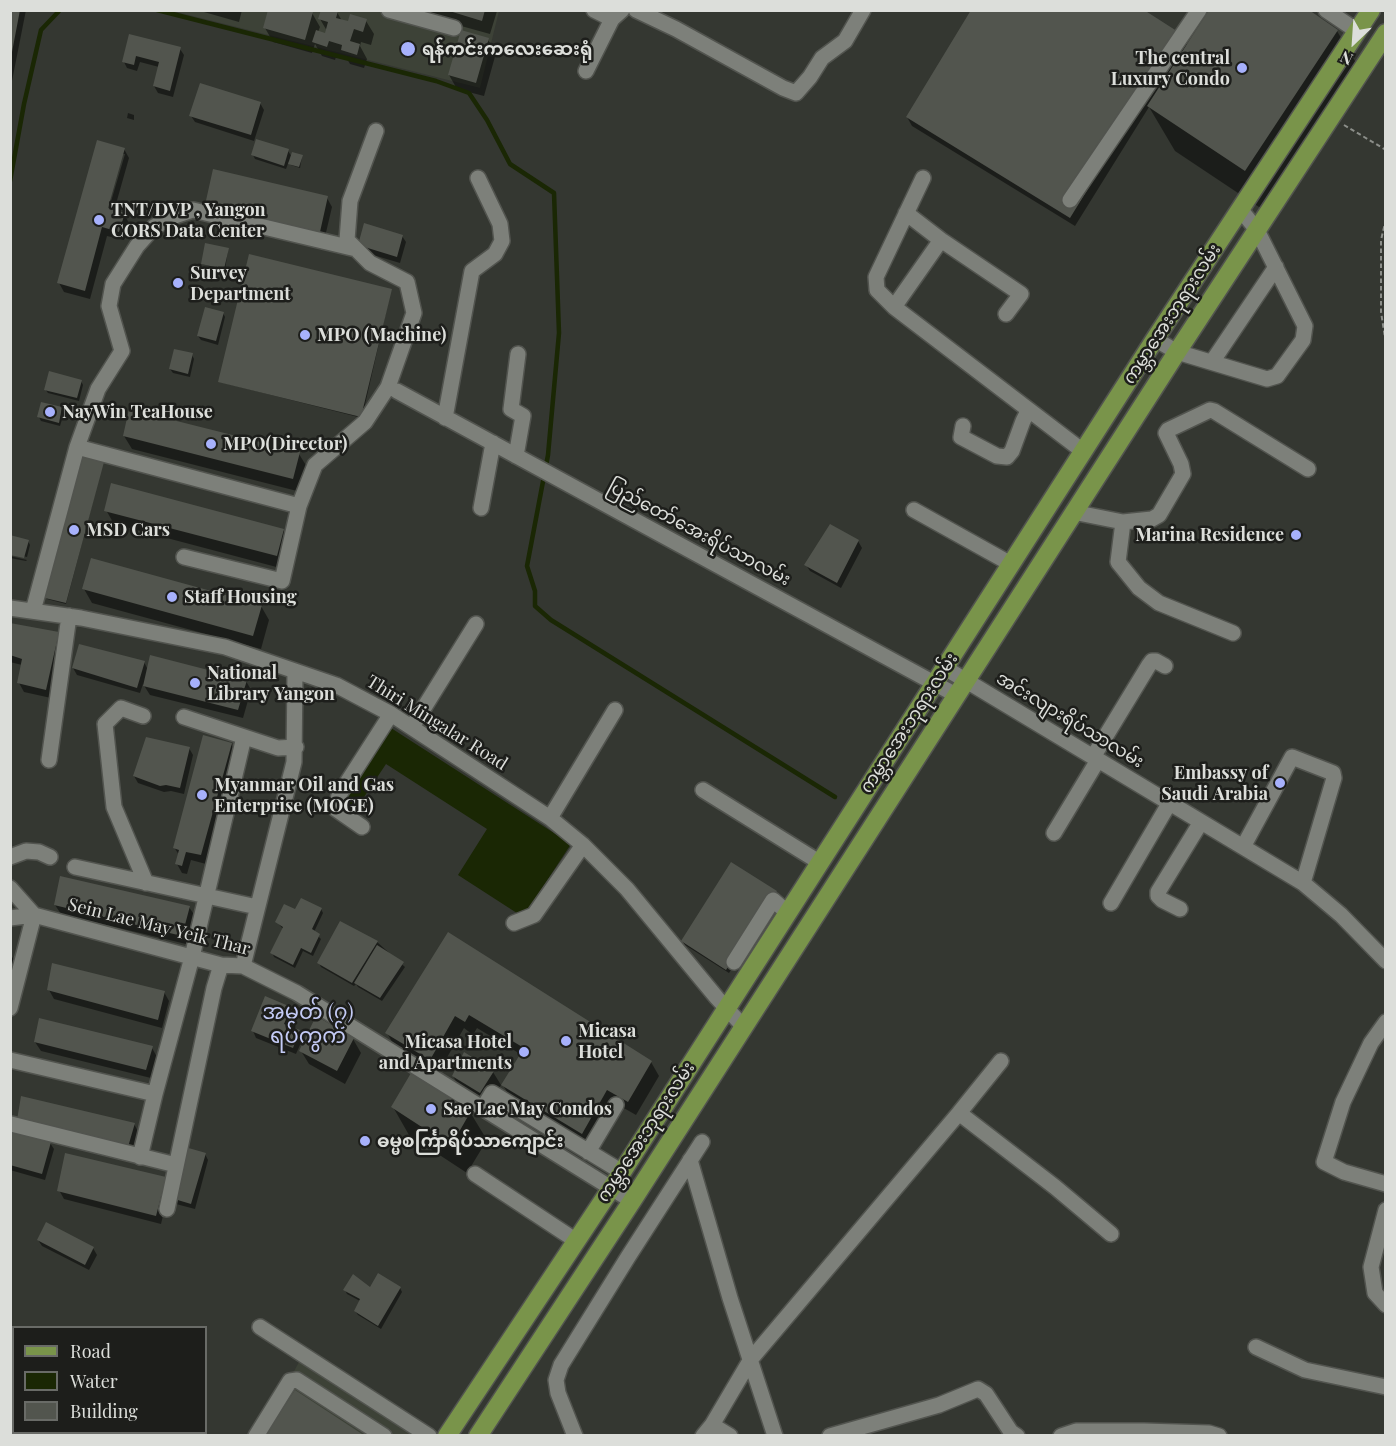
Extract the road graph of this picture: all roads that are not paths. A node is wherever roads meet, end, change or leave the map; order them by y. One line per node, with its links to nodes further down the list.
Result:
1 (389, 10): 9 (street)
2 (594, 10): 8 (street)
3 (636, 10): 4 (street)
4 (863, 10)
5 (1199, 10): 16 (street)
6 (1326, 10): 10 (street)
7 (1371, 10): 10 (main road, ကမ္ဘာအေးဘုရားလမ်း)
8 (617, 15): 12 (street)
9 (454, 28)
10 (1357, 31): 17 (main road, ကမ္ဘာအေးဘုရားလမ်း)
11 (1386, 33): 19 (main road, ကမ္ဘာအေးဘုရားလမ်း)
12 (586, 71)
13 (376, 131): 21 (street)
14 (478, 178): 31 (street)
15 (923, 178): 18 (street)
16 (1070, 200)
17 (1240, 209): 19 (street); 25 (main road, ကမ္ဘာအေးဘုရားလမ်း)
18 (906, 213): 20 (street); 23 (street)
19 (1257, 230): 22 (street); 26 (main road, ကမ္ဘာအေးဘုရားလမ်း)
20 (941, 240): 23 (street); 24 (street)
21 (356, 249): 34 (street); 39 (street)
22 (1276, 267): 28 (street); 28 (street)
23 (894, 307): 30 (street)
24 (1006, 314)
25 (1155, 339): 26 (street); 35 (main road, ကမ္ဘာအေးဘုရားလမ်း)
26 (1177, 352): 28 (street); 42 (main road, ကမ္ဘာအေးဘုရားလမ်း)
27 (518, 354): 36 (street)
28 (1212, 362)
29 (397, 391): 31 (street, ပြည်တော်အေးရိပ်သာလမ်း)
30 (1028, 411): 32 (street); 35 (street)
31 (445, 418): 33 (street, ပြည်တော်အေးရိပ်သာလမ်း)
32 (963, 426)
33 (493, 443): 36 (street, ပြည်တော်အေးရိပ်သာလမ်း); 40 (street)
34 (77, 447): 39 (street); 47 (street)
35 (1084, 452): 38 (main road, ကမ္ဘာအေးဘုရားလမ်း)
36 (516, 456): 54 (street, ပြည်တော်အေးရိပ်သာလမ်း)
37 (1308, 469): 43 (street)
38 (1053, 500): 42 (main road); 45 (main road, ကမ္ဘာအေးဘုရားလမ်း)
39 (299, 506): 44 (street)
40 (481, 508)
41 (914, 510): 45 (street)
42 (1073, 512): 43 (street); 55 (main road, ကမ္ဘာအေးဘုရားလမ်း)
43 (1123, 522): 50 (street)
44 (184, 557)
45 (1011, 564): 52 (main road, ကမ္ဘာအေးဘုရားလမ်း)
46 (10, 608): 47 (street, Thiri Mingalar Road)
47 (33, 611): 48 (street, Thiri Mingalar Road)
48 (69, 616): 53 (street, Thiri Mingalar Road); 64 (street)
49 (476, 624): 60 (street)
50 (1233, 633)
51 (1165, 666): 63 (street)
52 (945, 668): 54 (main road, ကမ္ဘာအေးဘုရားလမ်း); 55 (street)
53 (295, 671): 57 (street, Thiri Mingalar Road); 62 (street)
54 (935, 683): 55 (street, ပြည်တော်အေးရိပ်သာလမ်း); 75 (main road, ကမ္ဘာအေးဘုရားလမ်း)
55 (961, 688): 63 (street, အင်းလျားရိပ်သာလမ်း); 96 (main road, ကမ္ဘာအေးဘုရားလမ်း)
56 (615, 711): 67 (street)
57 (391, 714): 60 (street, Thiri Mingalar Road); 69 (street)
58 (143, 716): 77 (street)
59 (184, 717): 61 (street)
60 (411, 727): 67 (street, Thiri Mingalar Road)
61 (244, 737): 62 (street); 80 (street)
62 (296, 747): 82 (street)
63 (1095, 759): 66 (street, အင်းလျားရိပ်သာလမ်း); 70 (street)
64 (50, 760)
65 (703, 790): 75 (street)
66 (1170, 802): 68 (street, အင်းလျားရိပ်သာလမ်း); 81 (street)
67 (550, 818): 71 (street, Thiri Mingalar Road)
68 (1201, 822): 72 (street, အင်းလျားရိပ်သာလမ်း); 83 (street)
69 (362, 827)
70 (1054, 833)
71 (583, 845): 87 (street); 94 (street, Thiri Mingalar Road)
72 (1243, 847): 78 (street, အင်းလျားရိပ်သာလမ်း); 78 (street)
73 (10, 857): 74 (street)
74 (51, 857)
75 (819, 862): 84 (main road, ကမ္ဘာအေးဘုရားလမ်း)
76 (75, 867): 77 (street)
77 (146, 883): 80 (street)
78 (1303, 883): 89 (street, အင်းလျားရိပ်သာလမ်း)
79 (11, 890): 85 (street)
80 (206, 897): 82 (street); 88 (street)
81 (1111, 903)
82 (257, 907): 92 (street)
83 (1180, 909)
84 (787, 912): 90 (street); 94 (main road, ကမ္ဘာအေးဘုရားလမ်း)
85 (34, 915): 86 (street); 88 (street, Sein Lae May Yeik Thar); 93 (street)
86 (10, 918)
87 (514, 923)
88 (192, 957): 91 (street, Sein Lae May Yeik Thar); 99 (street)
89 (1386, 961)
90 (734, 962)
91 (222, 965): 92 (street, Sein Lae May Yeik Thar); 108 (street)
92 (243, 966): 101 (street, Sein Lae May Yeik Thar)
93 (10, 1008)
94 (725, 1008): 96 (street, Thiri Mingalar Road); 109 (main road, ကမ္ဘာအေးဘုရားလမ်း)
95 (1386, 1023): 111 (street)
96 (743, 1026): 113 (main road, ကမ္ဘာအေးဘုရားလမ်း)
97 (10, 1060): 99 (street)
98 (1001, 1060): 102 (street)
99 (155, 1094): 106 (street)
100 (616, 1105): 105 (street)
101 (483, 1108): 105 (street); 112 (street, Sein Lae May Yeik Thar)
102 (959, 1113): 116 (street); 121 (street)
103 (11, 1124): 106 (street)
104 (702, 1142): 107 (street)
105 (588, 1152): 109 (street)
106 (140, 1157): 108 (street)
107 (690, 1160): 121 (street); 129 (street)
108 (176, 1165): 114 (street)
109 (622, 1172): 112 (main road, ကမ္ဘာအေးဘုရားလမ်း)
110 (475, 1174): 117 (street)
111 (1386, 1184)
112 (611, 1187): 113 (street, Sein Lae May Yeik Thar); 117 (main road, ကမ္ဘာအေးဘုရားလမ်း)
113 (632, 1201): 128 (main road, ကမ္ဘာအေးဘုရားလမ်း)
114 (167, 1209)
115 (1386, 1210): 118 (street)
116 (1111, 1234)
117 (576, 1240): 127 (main road, ကမ္ဘာအေးဘုရားလမ်း)
118 (1386, 1305)
119 (260, 1327): 126 (street)
120 (1256, 1347): 122 (street)
121 (751, 1359): 123 (street); 131 (street)
122 (1386, 1387)
123 (707, 1430): 130 (street)
124 (256, 1436): 125 (street)
125 (384, 1436)
126 (429, 1436)
127 (447, 1436)
128 (478, 1436)
129 (575, 1436)
130 (730, 1436)
131 (775, 1436)
132 (830, 1436): 133 (street)
133 (1017, 1436)
134 (1061, 1436): 135 (street)
135 (1220, 1436)

